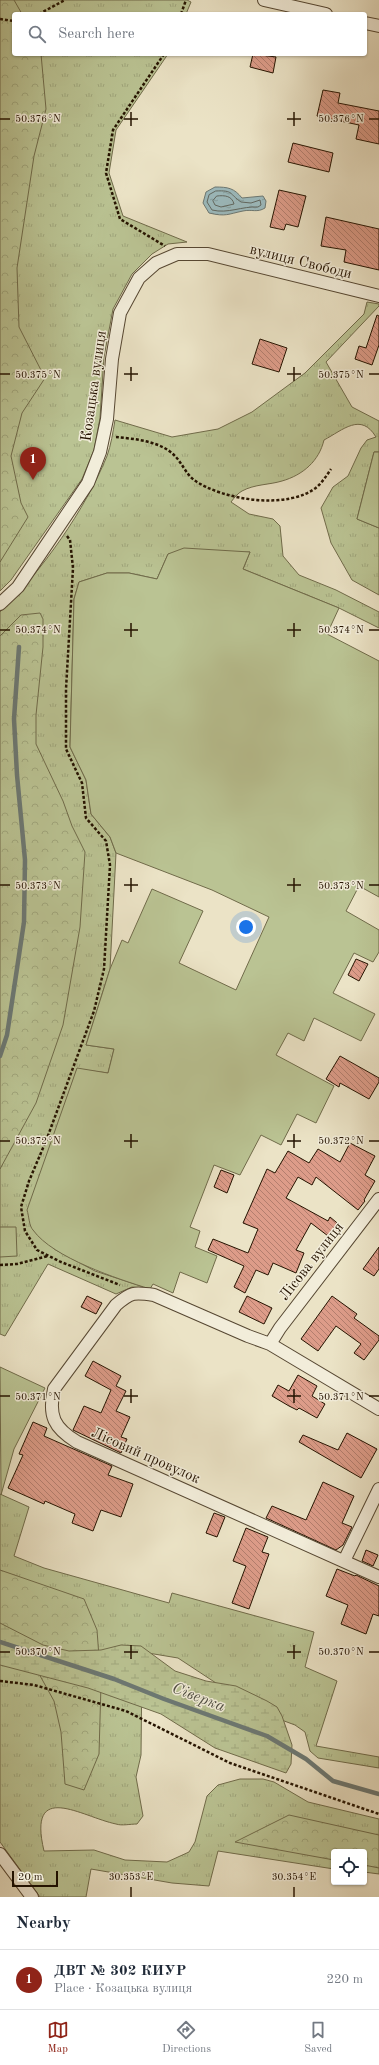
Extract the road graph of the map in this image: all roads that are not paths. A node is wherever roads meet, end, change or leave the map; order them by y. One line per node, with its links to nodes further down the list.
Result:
1 (264, 0): 2 (street)
2 (317, 12)
3 (367, 23): 4 (street)
4 (379, 26)
5 (239, 262): 6 (street, вулиця Свободи); 7 (street, Козацька вулиця)
6 (379, 296)
7 (0, 604)
8 (379, 1199): 9 (street, Лісова вулиця)
9 (270, 1344): 10 (street); 12 (street, Лісовий провулок)
10 (379, 1409)
11 (379, 1489): 12 (street)
12 (344, 1561): 13 (street, Лісовий провулок)
13 (379, 1578)
14 (0, 1854): 15 (street)
15 (32, 1897)

